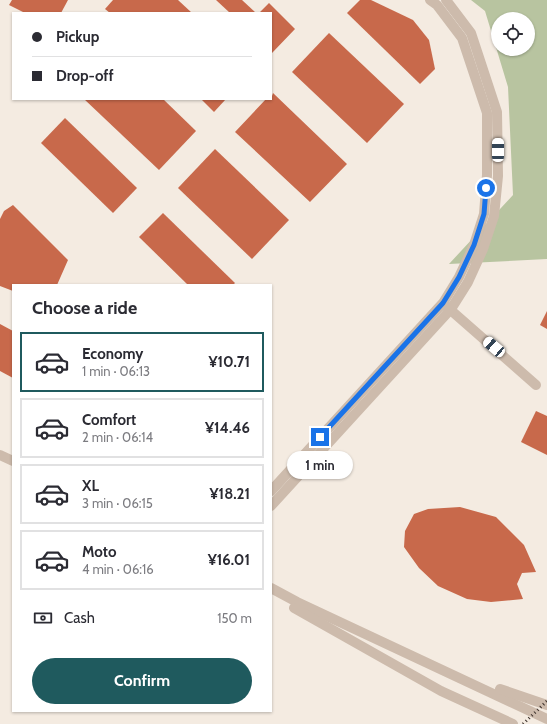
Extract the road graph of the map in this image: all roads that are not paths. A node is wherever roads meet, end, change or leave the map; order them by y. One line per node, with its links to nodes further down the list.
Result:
1 (430, 0): 3 (street)
2 (446, 0): 3 (street)
3 (447, 306): 4 (street); 9 (street); 10 (street)
4 (536, 385)
5 (0, 455): 6 (street)
6 (12, 461)
7 (0, 462): 8 (street)
8 (12, 468)
9 (272, 490)
10 (272, 505)
11 (272, 589): 14 (street)
12 (272, 597): 13 (street)
13 (294, 608): 16 (street); 17 (street)
14 (311, 609): 15 (street); 16 (street)
15 (547, 705)
16 (542, 719)
17 (513, 724)

